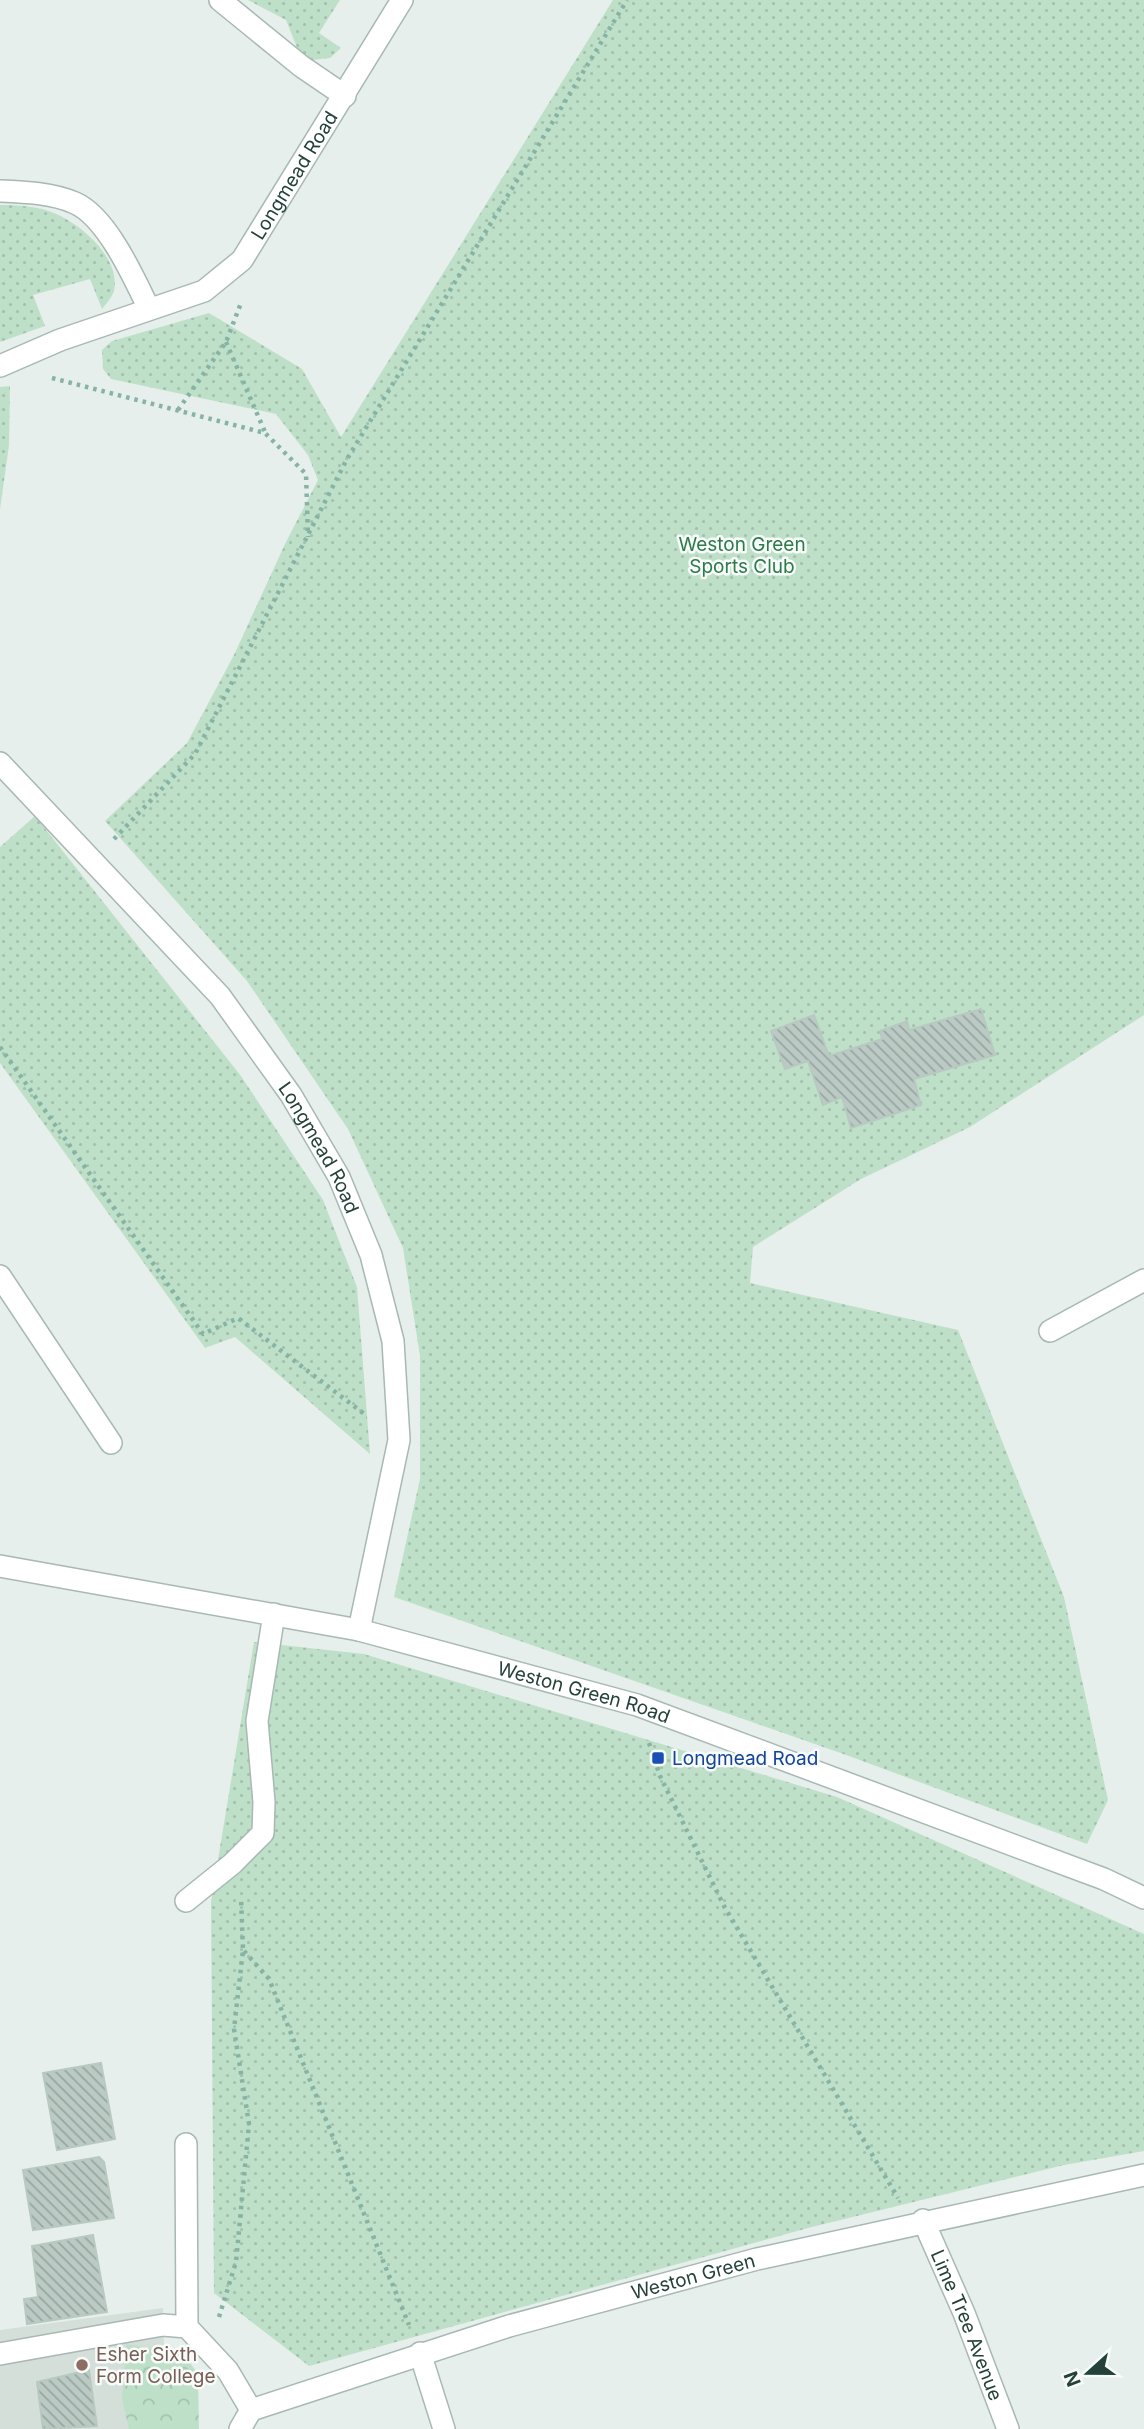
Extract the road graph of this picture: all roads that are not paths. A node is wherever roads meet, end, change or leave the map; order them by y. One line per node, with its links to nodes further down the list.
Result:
1 (220, 0): 3 (street)
2 (402, 0): 3 (street, Longmead Road)
3 (345, 96): 5 (street, Longmead Road)
4 (0, 191): 5 (street)
5 (149, 309): 6 (street, Longmead Road)
6 (2, 366)
7 (0, 763): 14 (street, Longmead Road)
8 (0, 1276): 11 (street)
9 (1144, 1280): 10 (street)
10 (1050, 1331)
11 (111, 1443)
12 (0, 1566): 13 (street, Weston Green Road)
13 (274, 1614): 14 (street, Weston Green Road); 16 (street)
14 (359, 1630): 15 (street, Weston Green Road)
15 (1144, 1898)
16 (186, 1901)
17 (186, 2144): 20 (street)
18 (1144, 2175): 19 (street, Weston Green)
19 (918, 2222): 21 (street, Weston Green); 26 (street, Lime Tree Avenue)
20 (187, 2327): 22 (street); 23 (street)
21 (420, 2353): 23 (street, Weston Green); 25 (street)
22 (0, 2354)
23 (251, 2410): 24 (street)
24 (240, 2429)
25 (444, 2429)
26 (1008, 2429)

